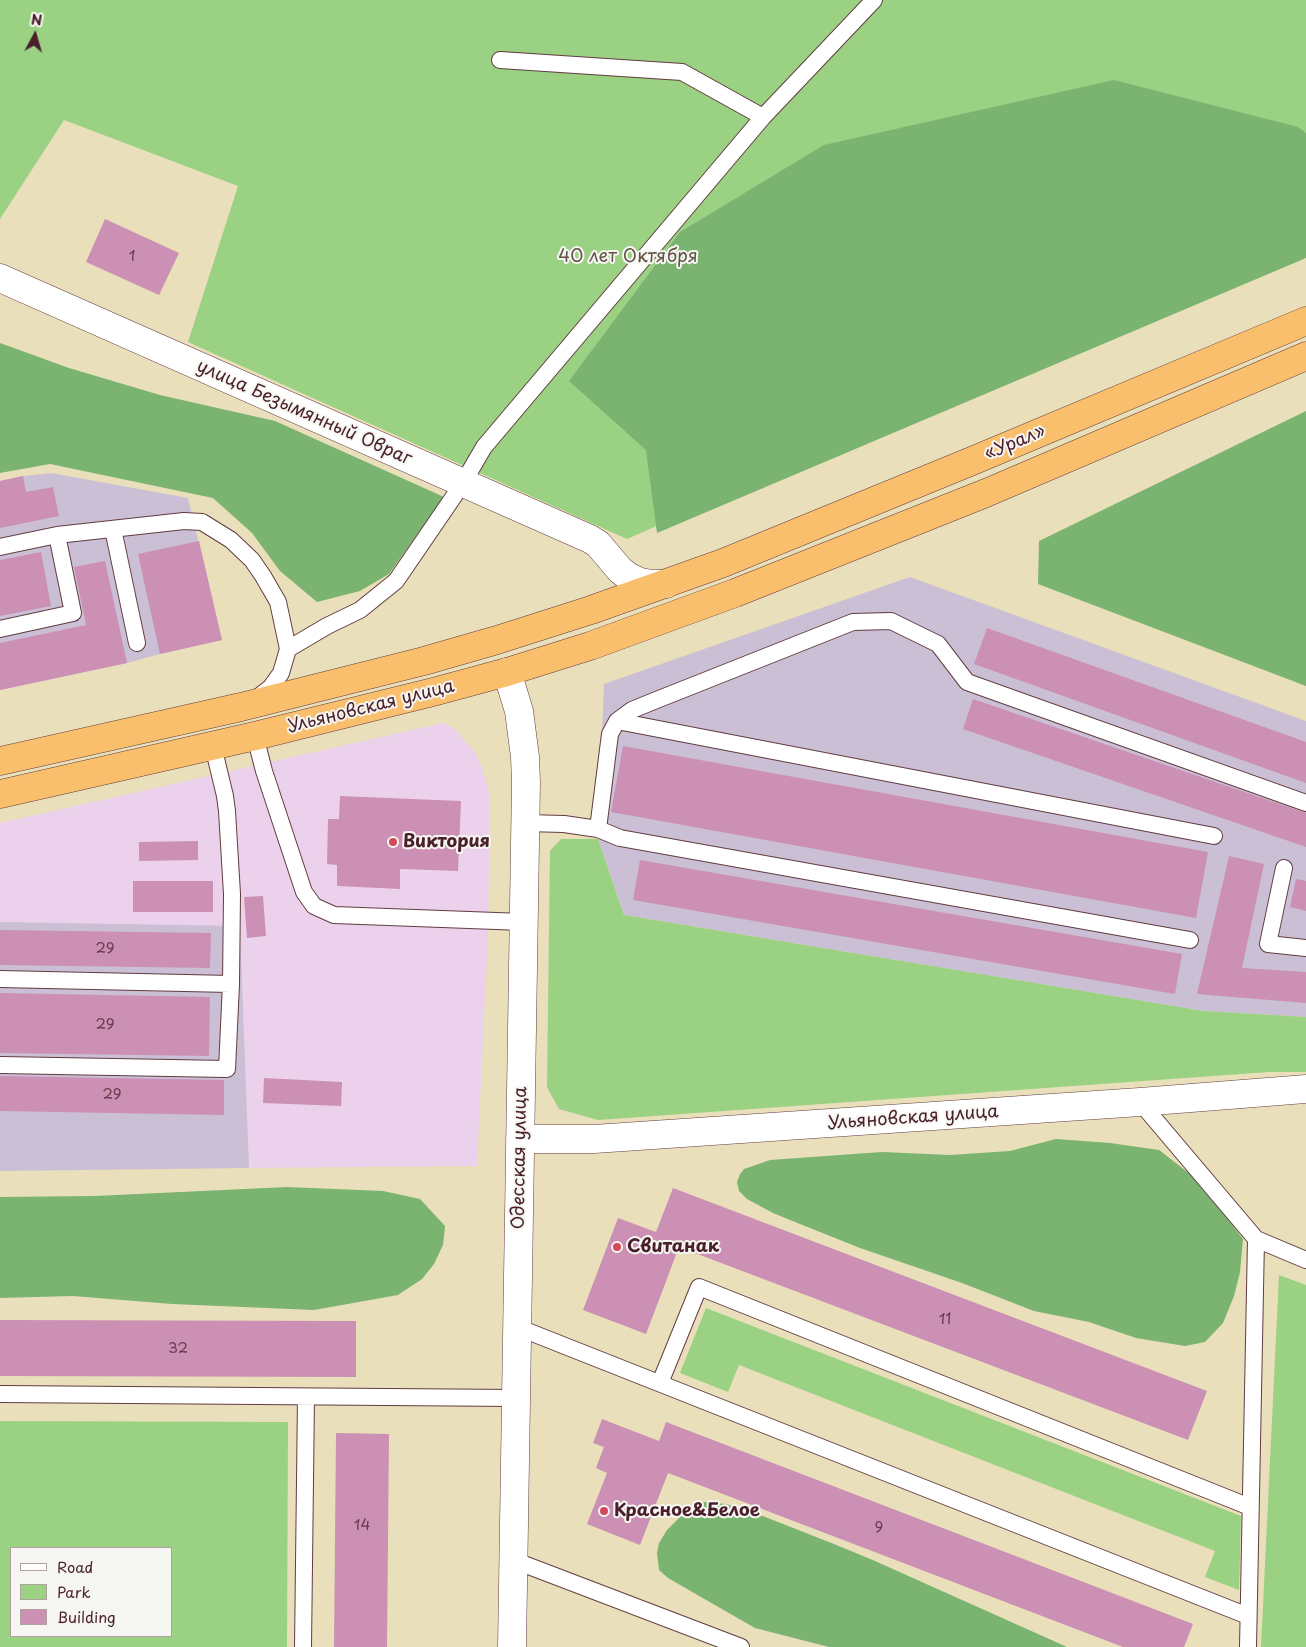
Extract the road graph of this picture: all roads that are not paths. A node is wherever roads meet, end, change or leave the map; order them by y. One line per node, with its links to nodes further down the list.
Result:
1 (874, 0): 3 (lane)
2 (500, 60): 3 (lane)
3 (763, 117): 7 (lane)
4 (0, 278): 7 (street, улица Безымянный Овраг)
5 (1306, 321): 12 (highway, «Урал»)
6 (1306, 356): 14 (highway, «Урал»)
7 (463, 484): 11 (street, улица Безымянный Овраг); 19 (lane)
8 (112, 529): 9 (lane); 18 (lane); 19 (lane)
9 (57, 535): 10 (lane); 16 (lane)
10 (0, 547)
11 (605, 552): 13 (street, улица Безымянный Овраг); 15 (street)
12 (723, 563): 13 (highway, Ульяновская улица)
13 (666, 584): 15 (highway, Ульяновская улица)
14 (735, 593): 21 (highway, Ульяновская улица)
15 (590, 610): 17 (highway, Ульяновская улица)
16 (0, 630)
17 (497, 640): 21 (highway); 22 (highway, Ульяновская улица)
18 (137, 643)
19 (288, 649): 20 (lane)
20 (284, 665): 22 (lane); 23 (lane)
21 (507, 672): 25 (highway, Ульяновская улица); 30 (street, Одесская улица)
22 (310, 690): 23 (highway, Ульяновская улица)
23 (241, 707): 27 (highway, Ульяновская улица)
24 (617, 720): 29 (lane); 31 (lane); 32 (lane)
25 (254, 736): 26 (highway, Ульяновская улица); 34 (lane)
26 (213, 746): 28 (highway, Ульяновская улица); 38 (lane)
27 (0, 761)
28 (0, 794)
29 (1306, 803)
30 (525, 823): 31 (lane); 34 (street, Одесская улица)
31 (598, 829): 35 (lane)
32 (1214, 836)
33 (1284, 868): 36 (lane)
34 (523, 922): 42 (street, Одесская улица)
35 (1190, 940)
36 (1306, 948)
37 (0, 979): 38 (lane)
38 (230, 984): 39 (lane)
39 (0, 1065)
40 (1306, 1089): 41 (street, Ульяновская улица)
41 (1140, 1102): 42 (street, Ульяновская улица); 43 (lane)
42 (520, 1139): 45 (street, Одесская улица)
43 (1256, 1239): 44 (lane); 50 (lane)
44 (1306, 1260)
45 (517, 1327): 46 (lane); 49 (street, Одесская улица)
46 (660, 1383): 50 (lane); 52 (lane)
47 (0, 1394): 48 (lane)
48 (306, 1397): 49 (lane); 53 (lane)
49 (516, 1398): 51 (street, Одесская улица)
50 (1250, 1507): 52 (lane)
51 (513, 1560): 54 (street, Одесская улица); 55 (lane)
52 (1248, 1616): 56 (lane)
53 (303, 1647)
54 (512, 1647)
55 (741, 1647)
56 (1248, 1647)

